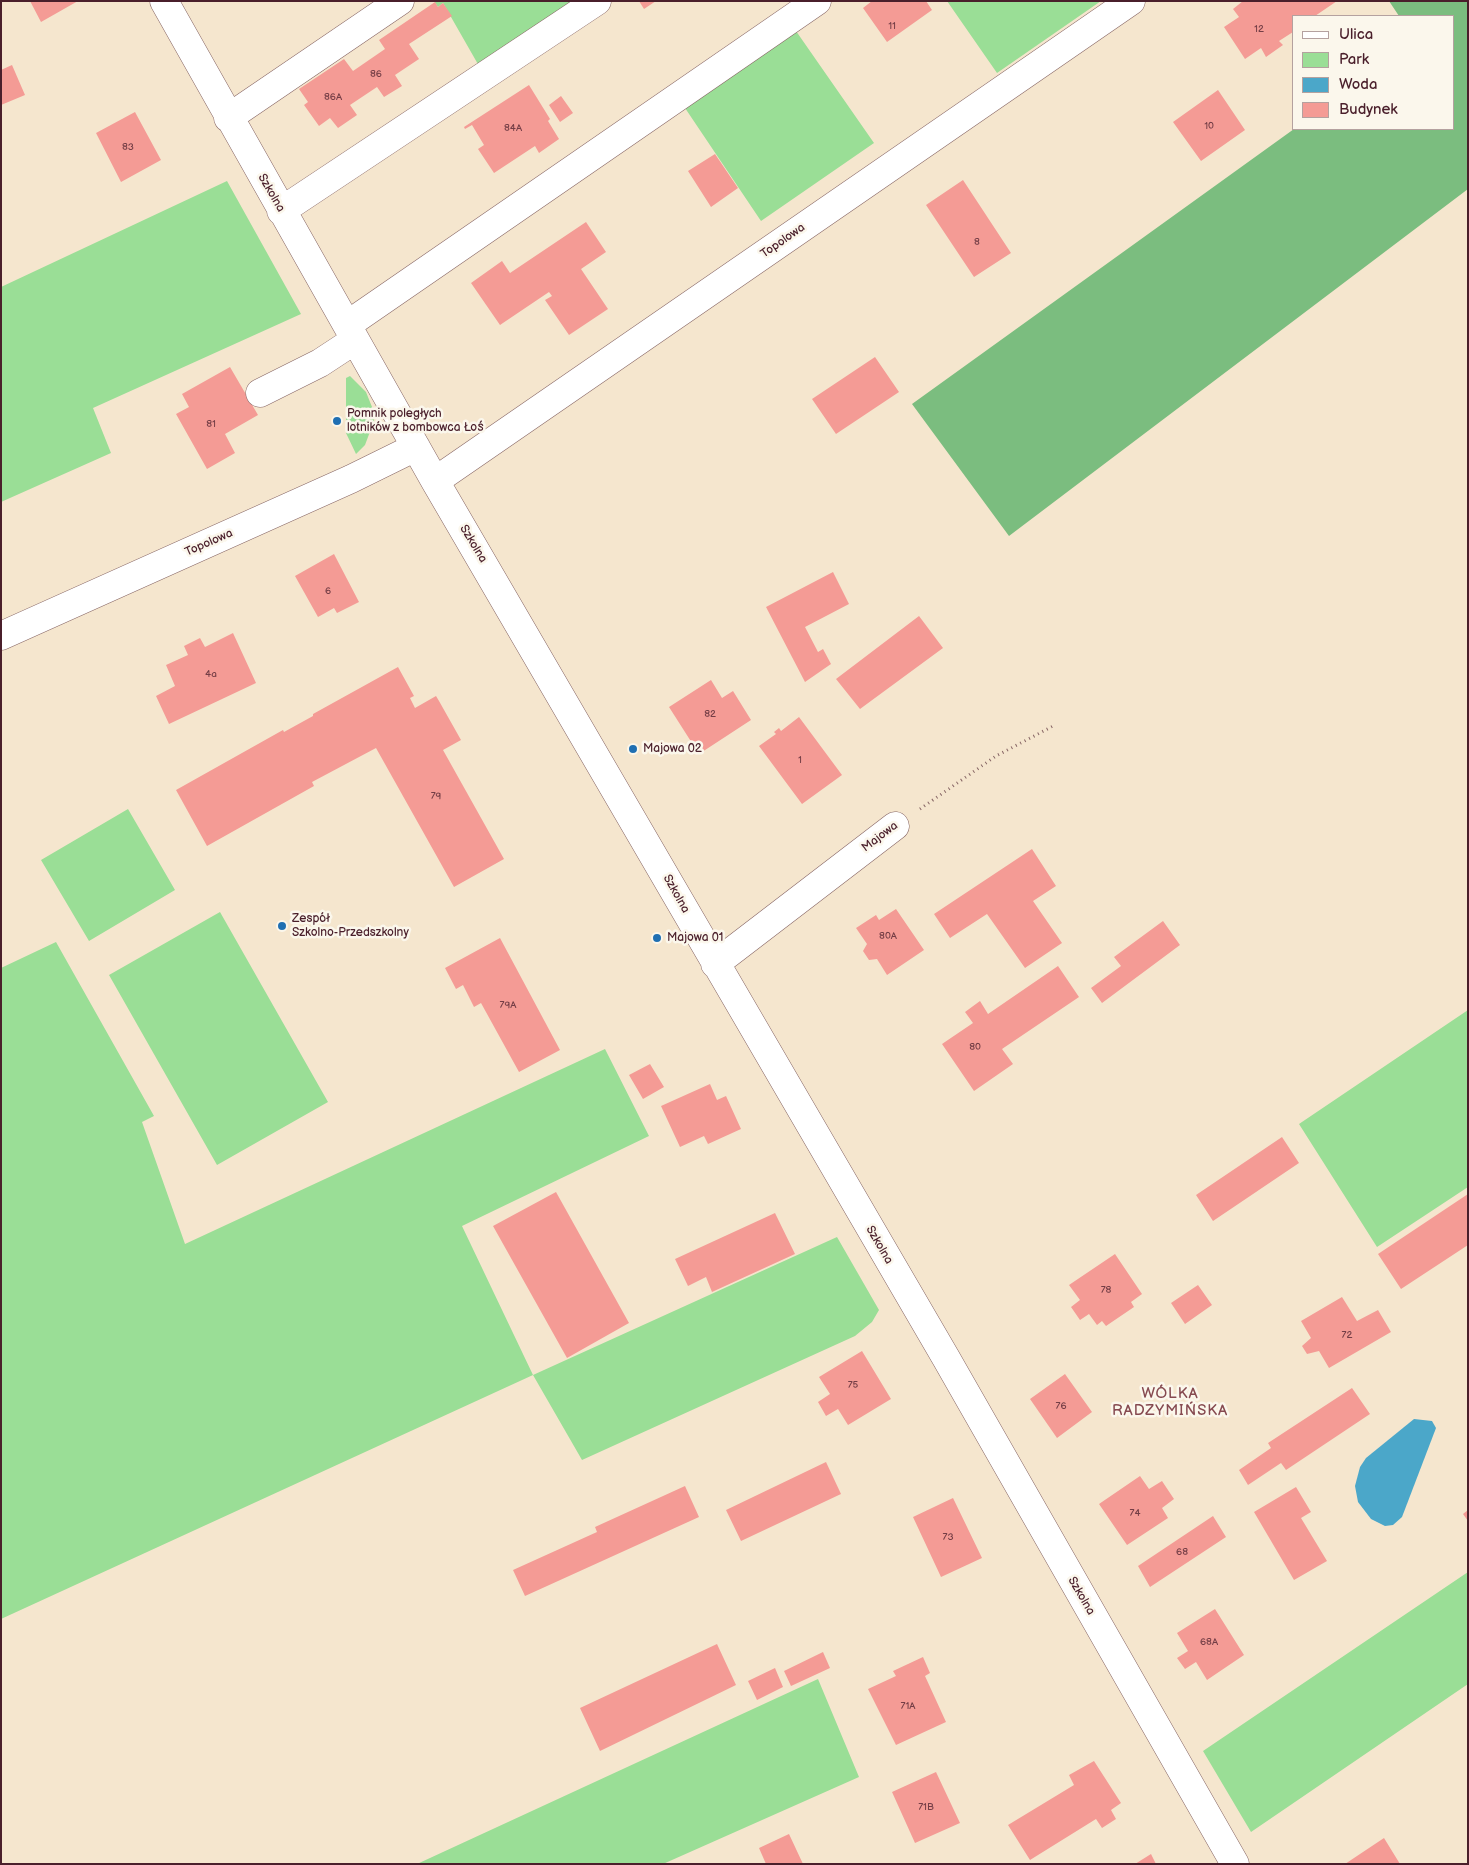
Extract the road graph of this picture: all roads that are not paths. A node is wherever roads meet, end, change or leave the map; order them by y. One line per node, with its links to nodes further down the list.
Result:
1 (164, 1): 6 (street, Szkolna)
2 (400, 1): 6 (street)
3 (596, 1): 7 (street)
4 (818, 1): 8 (street)
5 (1131, 1): 11 (street, Topolowa)
6 (228, 118): 7 (street, Szkolna)
7 (282, 212): 8 (street, Szkolna)
8 (351, 333): 9 (street); 10 (street, Szkolna)
9 (260, 393)
10 (416, 447): 11 (street, Szkolna); 12 (street, Topolowa)
11 (435, 481): 14 (street, Szkolna)
12 (1, 636)
13 (895, 826): 14 (street, Majowa)
14 (716, 964): 15 (street, Szkolna)
15 (1235, 1864)

